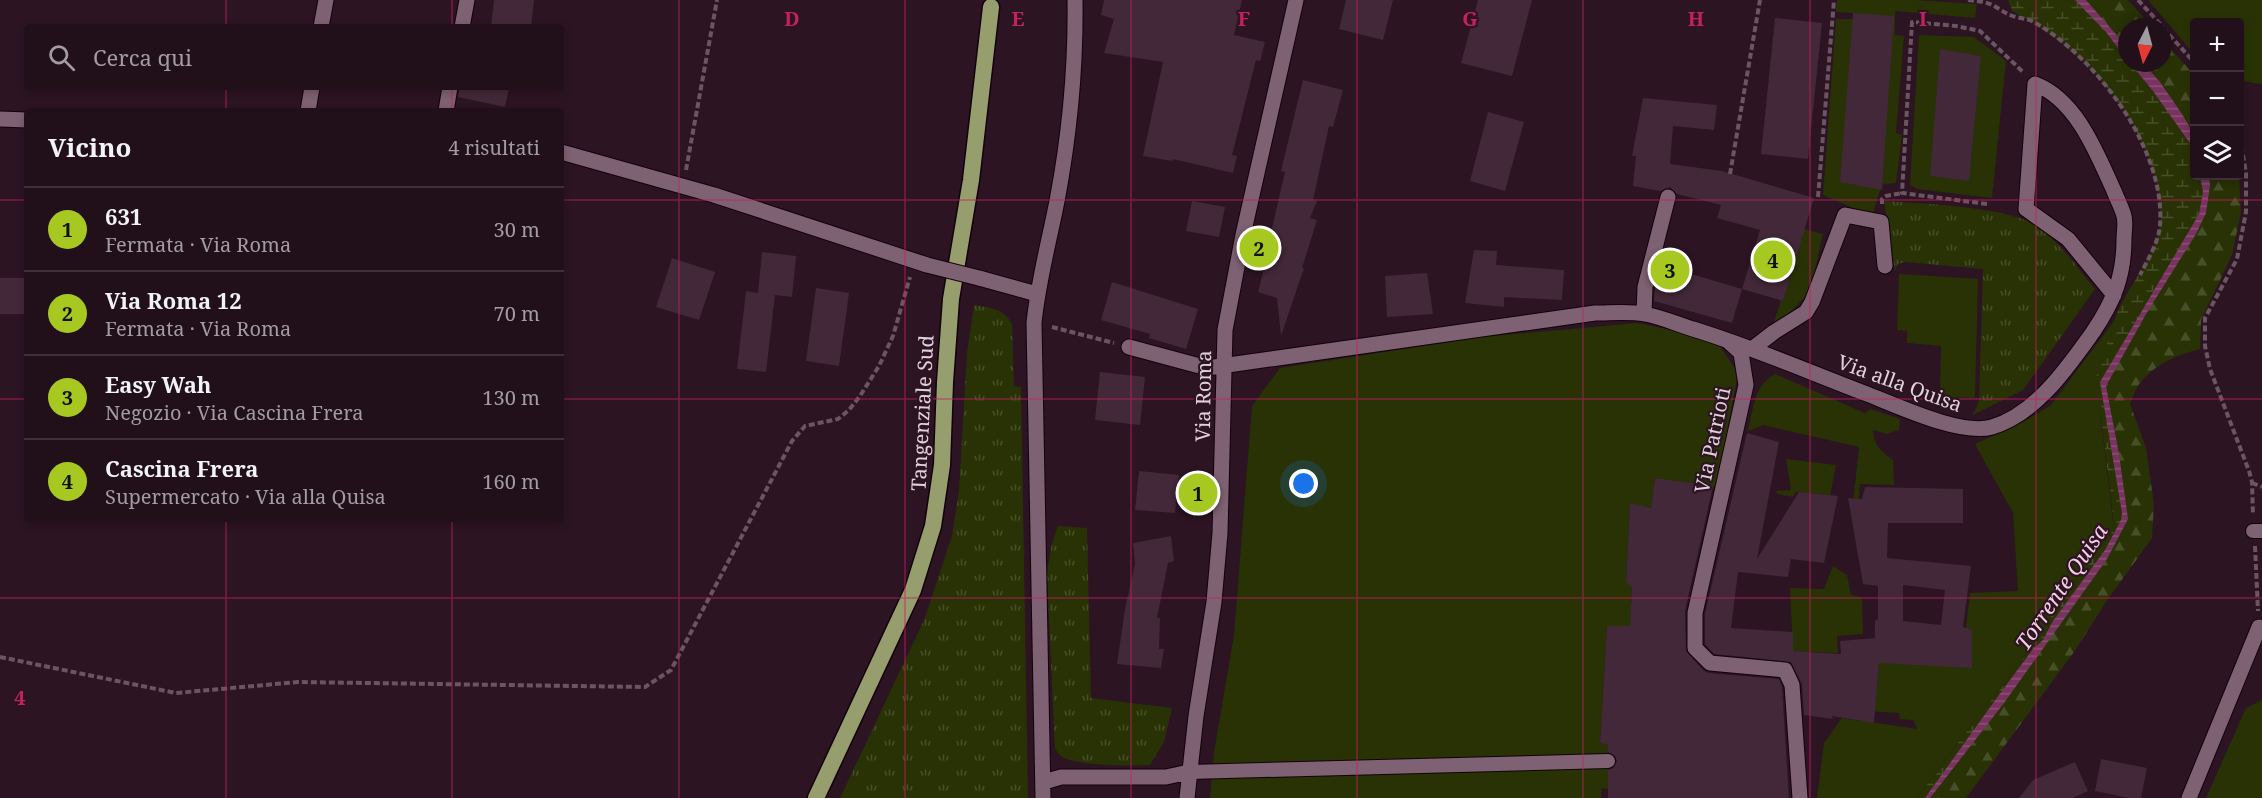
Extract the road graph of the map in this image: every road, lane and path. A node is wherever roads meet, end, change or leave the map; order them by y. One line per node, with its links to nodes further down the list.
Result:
1 (326, 0): 11 (street)
2 (467, 0): 12 (street)
3 (717, 0): 25 (path)
4 (1075, 0): 33 (street)
5 (1296, 0): 40 (street, Via Roma)
6 (1760, 0): 24 (path)
7 (1834, 0): 28 (path)
8 (2138, 0): 10 (path)
9 (991, 7): 49 (highway, Tangenziale Sud)
10 (2155, 18)
11 (322, 24)
12 (463, 24)
13 (2172, 37): 14 (path)
14 (2190, 57)
15 (2036, 84): 26 (path); 34 (street, Via alla Quisa); 34 (street)
16 (312, 90): 18 (street)
17 (450, 90): 19 (street)
18 (308, 108)
19 (446, 108)
20 (0, 119): 21 (street)
21 (24, 120)
22 (564, 154): 25 (street)
23 (2244, 161): 41 (path)
24 (1730, 174)
25 (683, 186): 31 (street)
26 (1902, 193): 29 (path); 30 (path)
27 (1668, 197): 35 (street)
28 (1818, 197)
29 (1987, 204)
30 (1881, 207)
31 (921, 263): 33 (street, bridge); 45 (path)
32 (1885, 266): 39 (street)
33 (1036, 294): 36 (street)
34 (2114, 295): 39 (street, Via alla Quisa)
35 (1644, 314): 37 (street); 40 (street)
36 (1034, 323): 38 (path); 48 (street)
37 (1726, 339): 39 (street, Via alla Quisa); 52 (street, Via Patrioti)
38 (1129, 347): 40 (street)
39 (1752, 350)
40 (1223, 365): 47 (street, Via Roma)
41 (2252, 482): 42 (path); 43 (path)
42 (2262, 487)
43 (2258, 531): 44 (path)
44 (2259, 627): 53 (street)
45 (0, 657)
46 (1608, 761): 47 (lane)
47 (1189, 772): 48 (street); 51 (street, Via Roma)
48 (1044, 782): 50 (street)
49 (816, 798)
50 (1043, 798)
51 (1187, 798)
52 (1800, 798)
53 (2189, 798)

